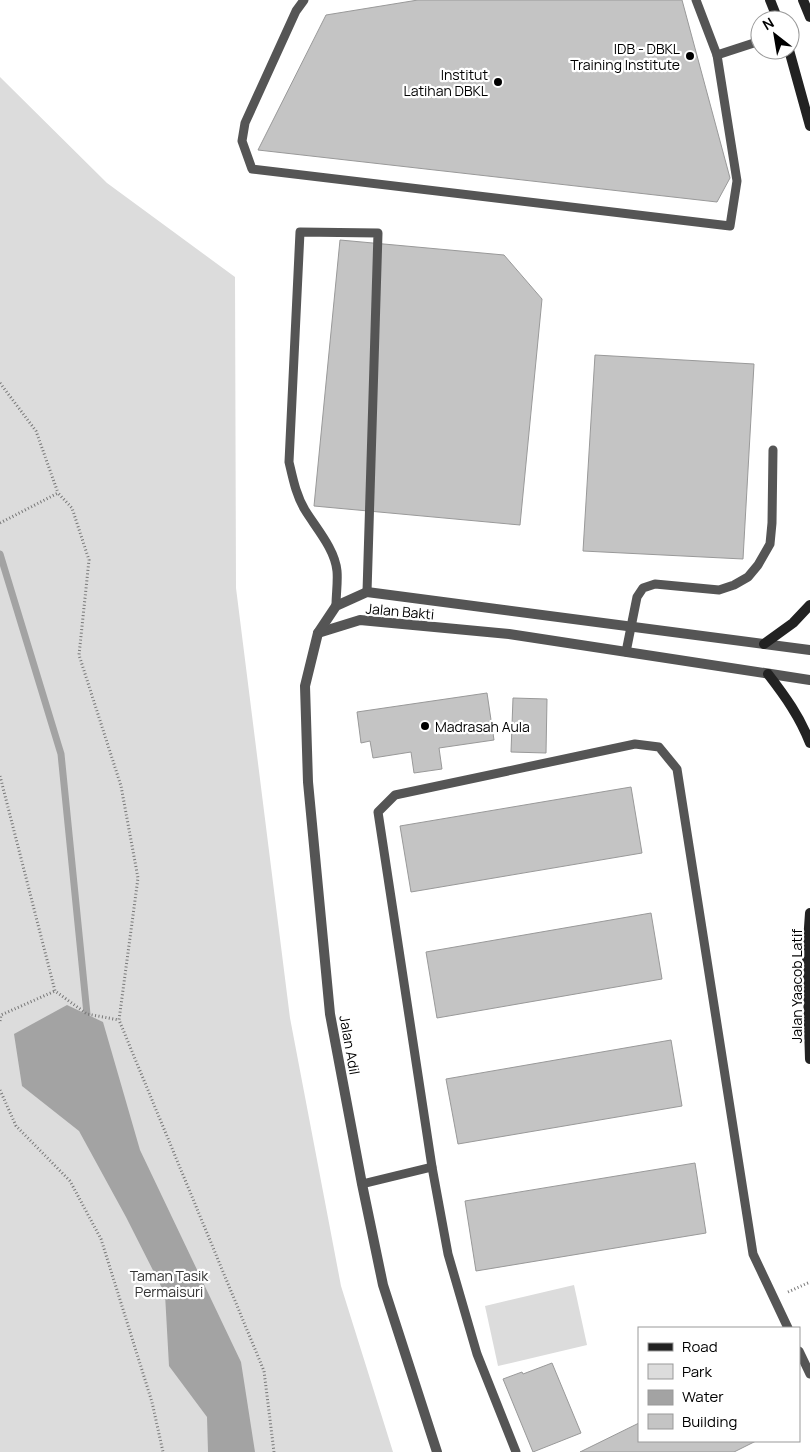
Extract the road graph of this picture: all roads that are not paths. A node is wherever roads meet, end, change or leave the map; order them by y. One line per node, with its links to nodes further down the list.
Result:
1 (304, 0): 6 (lane)
2 (696, 0): 6 (lane)
3 (803, 0): 4 (street)
4 (810, 17)
5 (750, 44): 6 (lane)
6 (717, 55)
7 (792, 60): 8 (street)
8 (810, 126)
9 (773, 450): 13 (lane)
10 (367, 592): 12 (street, Jalan Bakti); 12 (lane); 13 (street, Jalan Bakti)
11 (810, 605): 15 (street)
12 (336, 606): 14 (street)
13 (631, 626): 15 (street, Jalan Bakti); 17 (lane)
14 (318, 633): 17 (street, Jalan Bakti); 24 (street, Jalan Adil)
15 (764, 644): 16 (street, Jalan Bakti)
16 (810, 650)
17 (626, 652): 18 (street, Jalan Bakti)
18 (768, 674): 19 (street, Jalan Bakti); 20 (street)
19 (810, 680)
20 (810, 742)
21 (810, 913): 22 (street, Jalan Yaacob Latif)
22 (810, 1059)
23 (432, 1167): 24 (lane); 25 (lane); 29 (lane)
24 (362, 1184): 28 (street, Jalan Adil)
25 (788, 1327)
26 (800, 1353): 27 (lane)
27 (810, 1374)
28 (437, 1452)
29 (516, 1452)

